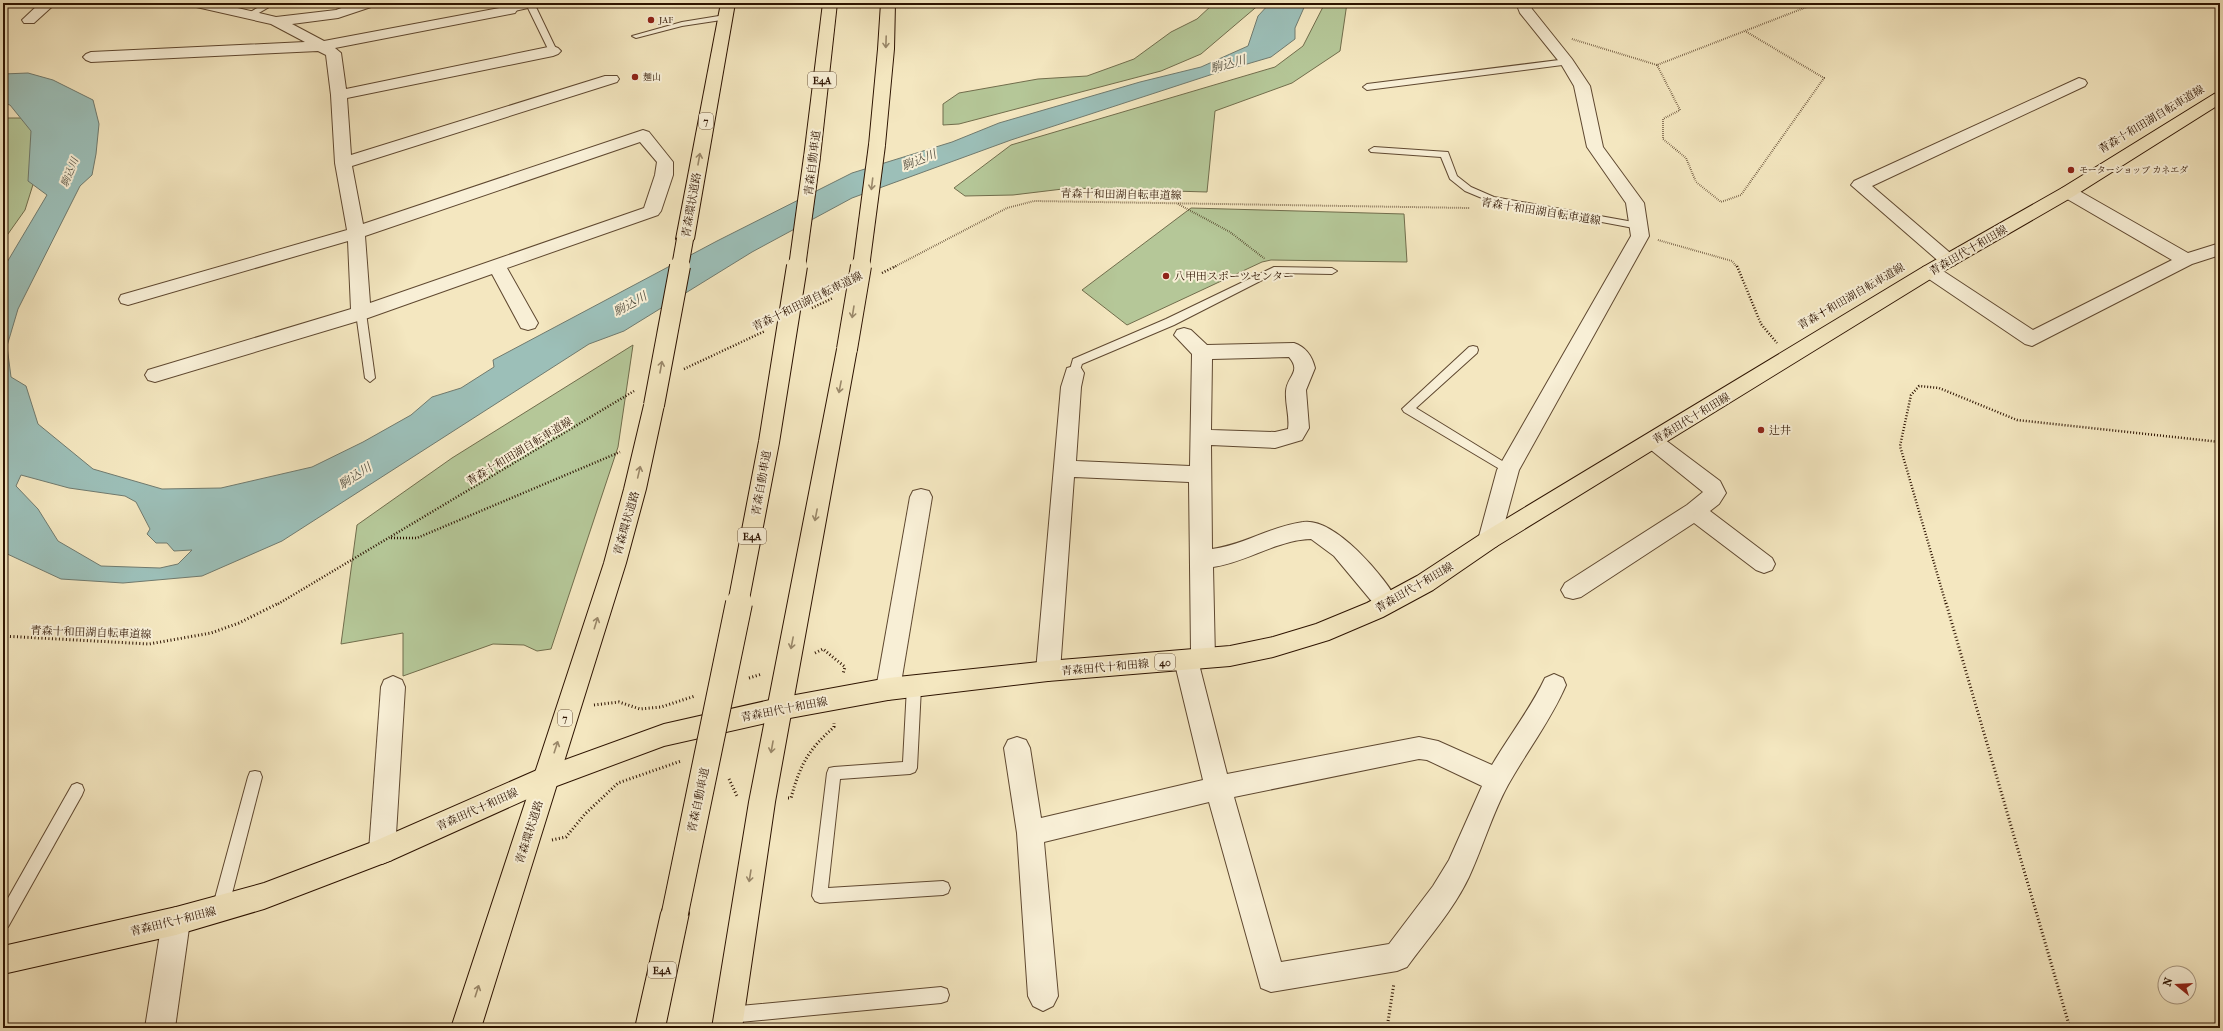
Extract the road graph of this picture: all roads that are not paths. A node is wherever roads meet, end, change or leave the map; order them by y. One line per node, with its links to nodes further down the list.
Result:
1 (49, 3): 11 (street)
2 (197, 3): 10 (street)
3 (272, 3): 10 (lane)
4 (369, 3): 12 (street)
5 (830, 3): 80 (main road, 青森自動車道 / E4A, bridge)
6 (888, 3): 61 (main road, one-way to 61, bridge)
7 (1523, 3): 17 (street)
8 (510, 10): 14 (street); 15 (lane)
9 (727, 10): 13 (lane); 64 (main road, 青森環状道路 / 7, one-way to 9, bridge)
10 (248, 15): 12 (street)
11 (29, 20)
12 (276, 22): 14 (street)
13 (636, 36)
14 (320, 46): 16 (street); 21 (street)
15 (553, 51): 21 (street)
16 (91, 57)
17 (1567, 62): 20 (lane); 26 (street)
18 (611, 79): 24 (street)
19 (2078, 83): 29 (street)
20 (1367, 87)
21 (339, 95): 24 (street)
22 (2220, 97): 25 (main road, 青森田代十和田線 / 40)
23 (1374, 150): 26 (lane)
24 (344, 163): 27 (street)
25 (2068, 192): 29 (main road, 青森田代十和田線 / 40); 30 (street)
26 (1639, 231): 46 (street)
27 (356, 233): 31 (street); 34 (street); 35 (street)
28 (2220, 248): 30 (street)
29 (1949, 260): 33 (main road, 青森田代十和田線 / 40)
30 (2186, 260): 33 (street)
31 (496, 266): 35 (street); 36 (street)
32 (1332, 271): 37 (lane)
33 (1930, 272): 44 (main road, 青森田代十和田線 / 40)
34 (128, 299)
35 (361, 313): 41 (street); 42 (lane)
36 (528, 323)
37 (1177, 328): 39 (street); 40 (lane)
38 (1473, 350): 46 (lane)
39 (1202, 352): 43 (street); 43 (street)
40 (1074, 373): 45 (street)
41 (155, 375)
42 (370, 378)
43 (1201, 437): 47 (street)
44 (1653, 441): 49 (street); 50 (main road, 青森田代十和田線 / 40)
45 (1066, 470): 47 (street); 56 (street)
46 (1508, 470): 50 (street)
47 (1200, 474): 51 (street)
48 (921, 497): 60 (street)
49 (1695, 511): 52 (street); 53 (street)
50 (1489, 540): 54 (main road, 青森田代十和田線 / 40)
51 (1202, 560): 54 (street); 55 (street)
52 (1764, 564)
53 (1573, 590)
54 (1387, 603): 55 (main road, 青森田代十和田線 / 40)
55 (1195, 659): 56 (main road, 青森田代十和田線 / 40); 66 (street)
56 (1048, 671): 59 (main road, 青森田代十和田線 / 40)
57 (1554, 685): 65 (street)
58 (393, 687): 69 (street)
59 (914, 687): 60 (main road, 青森田代十和田線 / 40); 70 (lane)
60 (888, 690): 61 (main road, 青森田代十和田線 / 40)
61 (779, 709): 64 (main road, 青森田代十和田線 / 40); 77 (main road, one-way to 77)
62 (1017, 748): 68 (street)
63 (254, 777): 71 (lane)
64 (546, 778): 69 (main road, 青森田代十和田線 / 40); 79 (main road, 青森環状道路 / 7, one-way to 64)
65 (1497, 780): 66 (street); 66 (street)
66 (1218, 788): 68 (street)
67 (77, 790): 73 (lane)
68 (1030, 833): 76 (street)
69 (382, 851): 71 (main road, 青森田代十和田線 / 40)
70 (943, 888)
71 (220, 909): 72 (main road, 青森田代十和田線 / 40)
72 (176, 921): 74 (main road, 青森田代十和田線 / 40); 78 (street)
73 (3, 922)
74 (3, 960)
75 (942, 995): 77 (lane)
76 (1043, 996)
77 (728, 1021)
78 (160, 1028)
79 (466, 1028)
80 (650, 1028)

